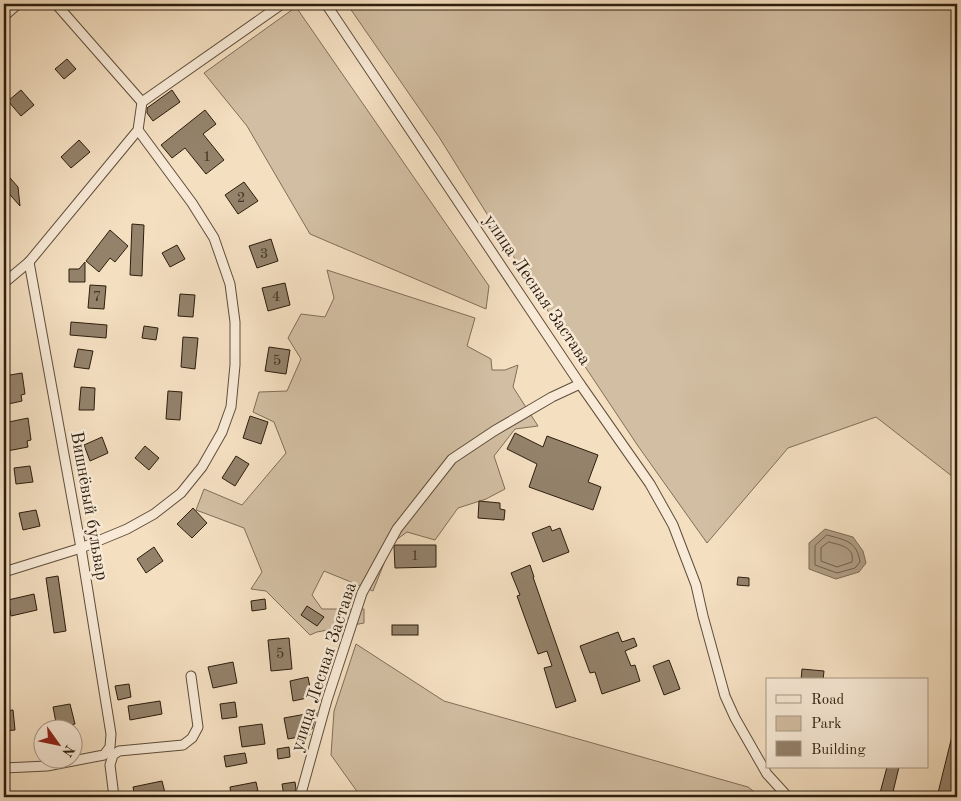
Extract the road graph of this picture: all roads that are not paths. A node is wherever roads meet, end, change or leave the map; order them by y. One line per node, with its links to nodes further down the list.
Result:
1 (18, 4): 5 (street)
2 (56, 4): 6 (street)
3 (282, 4): 6 (street)
4 (326, 4): 10 (street, улица Лесная Застава)
5 (4, 16)
6 (142, 102): 7 (street)
7 (138, 130): 8 (street); 11 (street)
8 (29, 262): 9 (street); 11 (street, Вишнёвый бульвар)
9 (4, 283)
10 (580, 384): 16 (street, улица Лесная Застава); 17 (street)
11 (81, 548): 12 (street); 14 (street, Вишнёвый бульвар)
12 (4, 572)
13 (191, 676): 15 (street)
14 (4, 768)
15 (114, 797)
16 (300, 797)
17 (788, 797)

